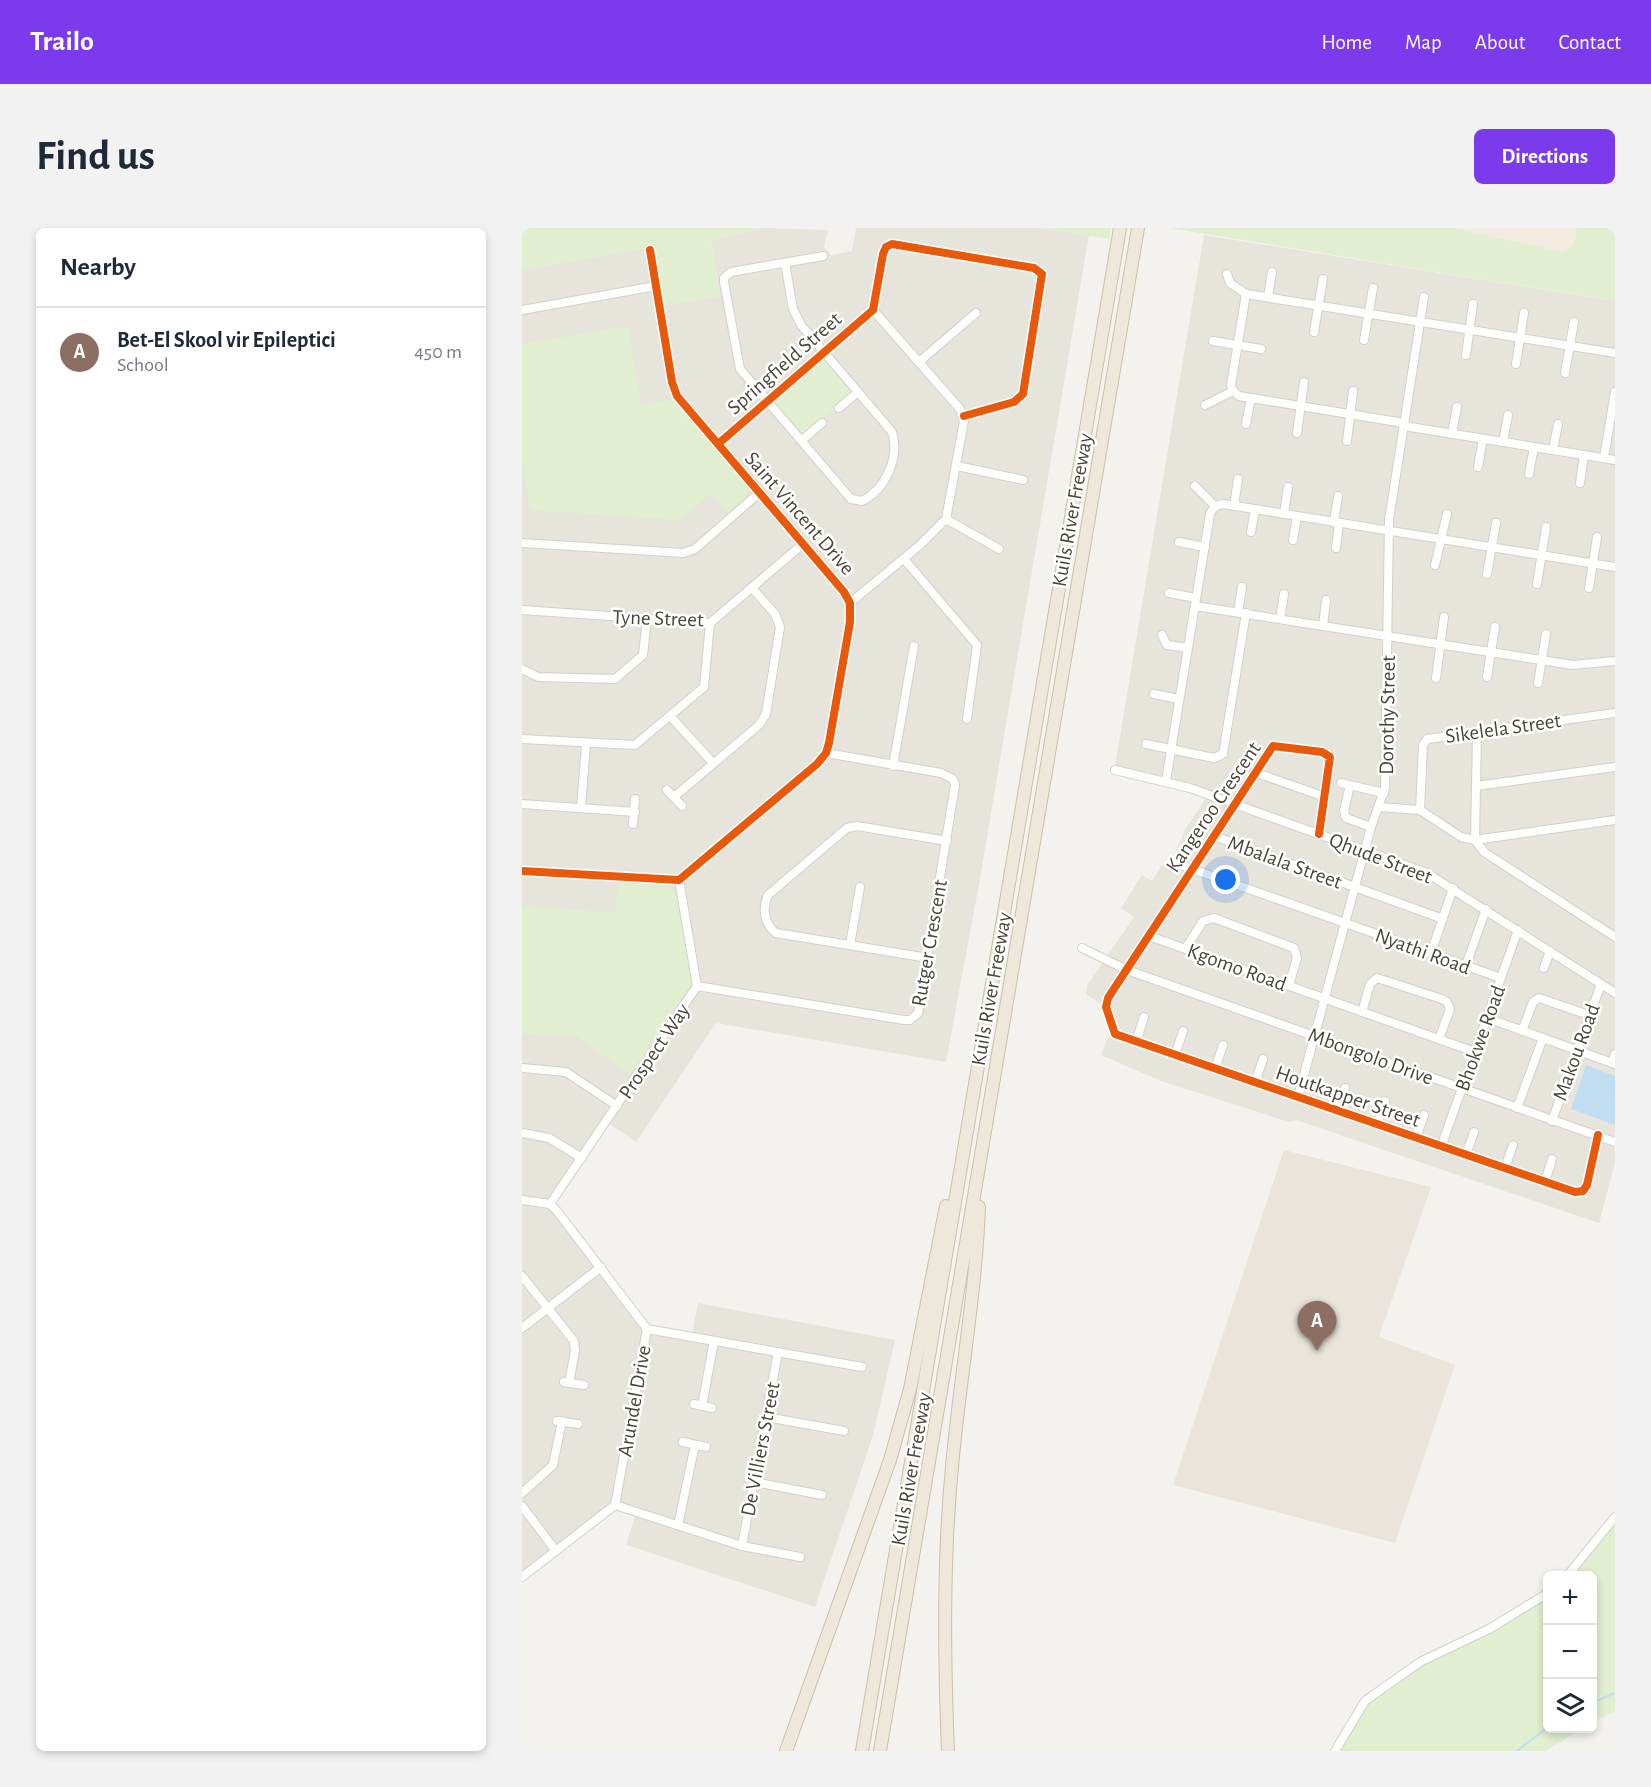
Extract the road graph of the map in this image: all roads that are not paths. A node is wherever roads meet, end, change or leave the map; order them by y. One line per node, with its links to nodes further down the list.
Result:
1 (1120, 228): 244 (highway, Kuils River Freeway)
2 (1138, 228): 245 (highway, Kuils River Freeway)
3 (650, 250): 9 (street, Saint Vincent Drive)
4 (823, 256): 5 (street)
5 (785, 263): 31 (street); 43 (street)
6 (1272, 272): 12 (street)
7 (1227, 273): 11 (street)
8 (1323, 279): 15 (street)
9 (656, 286): 16 (street); 62 (street, Saint Vincent Drive)
10 (1373, 288): 20 (street)
11 (1246, 294): 12 (street); 28 (street)
12 (1268, 297): 15 (street)
13 (1424, 297): 21 (street, Dorothy Street)
14 (1473, 304): 23 (street)
15 (1318, 306): 20 (street); 24 (street)
16 (522, 310)
17 (873, 310): 31 (street, Springfield Street); 34 (street, Springfield Street); 51 (street)
18 (976, 313): 34 (street)
19 (1524, 313): 25 (street)
20 (1368, 314): 21 (street); 27 (street)
21 (1420, 322): 23 (street); 54 (street, Dorothy Street)
22 (1574, 322): 29 (street)
23 (1470, 330): 25 (street); 33 (street)
24 (1314, 332)
25 (1520, 338): 29 (street); 35 (street)
26 (1213, 340): 28 (street)
27 (1364, 340)
28 (1238, 345): 30 (street); 38 (street)
29 (1570, 346): 32 (street); 36 (street)
30 (1261, 349)
31 (825, 353): 40 (street); 43 (street, Springfield Street)
32 (1615, 353)
33 (1466, 355)
34 (919, 362): 51 (street, Springfield Street)
35 (1516, 364)
36 (1565, 373)
37 (1304, 382): 46 (street)
38 (1233, 391): 42 (street); 45 (street)
39 (1353, 391): 49 (street)
40 (858, 392): 48 (street); 59 (street)
41 (1615, 392): 44 (street)
42 (1251, 398): 46 (street); 53 (street)
43 (768, 401): 59 (street); 62 (street, Springfield Street)
44 (1614, 404): 66 (street)
45 (1205, 405)
46 (1300, 406): 49 (street); 56 (street)
47 (1457, 407): 57 (street)
48 (839, 408)
49 (1350, 414): 54 (street); 60 (street)
50 (1508, 415): 61 (street)
51 (964, 416): 68 (street)
52 (822, 423): 59 (street)
53 (1246, 424)
54 (1404, 424): 57 (street); 88 (street, Dorothy Street)
55 (1557, 424): 64 (street)
56 (1297, 433)
57 (1452, 434): 58 (street)
58 (1484, 439): 61 (street); 69 (street)
59 (802, 440)
60 (1347, 441)
61 (1503, 442): 63 (street)
62 (718, 444): 76 (street, Saint Vincent Drive)
63 (1534, 447): 64 (street); 70 (street)
64 (1553, 450): 65 (street)
65 (1584, 455): 66 (street); 73 (street)
66 (1604, 458): 67 (street)
67 (1615, 460)
68 (957, 466): 72 (street); 84 (street)
69 (1478, 467)
70 (1529, 474)
71 (1238, 479): 79 (street)
72 (1023, 480)
73 (1580, 483)
74 (1195, 486): 78 (street)
75 (1288, 487): 81 (street)
76 (759, 493): 94 (street); 95 (street, Saint Vincent Drive)
77 (1338, 496): 85 (street)
78 (1215, 506): 79 (street); 96 (street)
79 (1234, 506): 80 (street)
80 (1255, 509): 81 (street); 89 (street)
81 (1284, 514): 83 (street)
82 (1446, 514): 92 (street)
83 (1297, 516): 85 (street); 91 (street)
84 (946, 519): 99 (street); 101 (street)
85 (1337, 522): 88 (street); 98 (street)
86 (1496, 523): 97 (street)
87 (1546, 527): 100 (street)
88 (1389, 531): 92 (street); 125 (street, Dorothy Street)
89 (1251, 532)
90 (1597, 537): 102 (street)
91 (1293, 540)
92 (1441, 540): 97 (street); 103 (street)
93 (1179, 542): 96 (street)
94 (522, 543)
95 (803, 544): 108 (street, Tyne Street); 114 (street, Saint Vincent Drive)
96 (1205, 547): 113 (street)
97 (1492, 547): 100 (street); 105 (street)
98 (1336, 548)
99 (999, 549)
100 (1542, 555): 102 (street); 106 (street)
101 (904, 559): 114 (street); 140 (street)
102 (1593, 563): 104 (street); 109 (street)
103 (1435, 566)
104 (1615, 567)
105 (1487, 574)
106 (1537, 584)
107 (1242, 587): 116 (street)
108 (752, 588): 120 (street, Tyne Street); 147 (street)
109 (1589, 588)
110 (1169, 593): 113 (street)
111 (1284, 594): 119 (street)
112 (1326, 600): 121 (street)
113 (1196, 602): 116 (street); 128 (street)
114 (850, 603): 146 (street, Saint Vincent Drive)
115 (522, 610): 118 (street, Tyne Street)
116 (1242, 613): 119 (street); 145 (street)
117 (1444, 617): 126 (street)
118 (647, 619): 120 (street, Tyne Street); 132 (street)
119 (1280, 619): 121 (street)
120 (710, 623): 139 (street)
121 (1323, 626): 125 (street)
122 (1495, 627): 129 (street)
123 (1546, 634): 130 (street)
124 (1162, 635): 128 (street)
125 (1388, 636): 126 (street); 157 (street, Dorothy Street)
126 (1440, 644): 129 (street); 134 (street)
127 (914, 646): 148 (street)
128 (1188, 648): 137 (street)
129 (1491, 652): 130 (street); 133 (street)
130 (1542, 660): 131 (street); 135 (street)
131 (1615, 661)
132 (522, 669)
133 (1487, 677)
134 (1436, 678)
135 (1538, 683)
136 (1154, 694): 137 (street)
137 (1179, 699): 145 (street)
138 (1615, 713): 141 (street, Sikelela Street)
139 (671, 717): 143 (street); 147 (street)
140 (967, 719)
141 (1477, 732): 155 (street); 166 (street, Sikelela Street)
142 (522, 739): 143 (street)
143 (586, 744): 165 (street)
144 (1146, 744): 145 (street)
145 (1171, 749): 152 (street)
146 (826, 753): 148 (street, Rutger Crescent); 179 (street)
147 (713, 763): 158 (street)
148 (893, 766): 174 (street, Rutger Crescent)
149 (1615, 767): 155 (street)
150 (1115, 770): 152 (street, Qhude Street)
151 (1254, 772): 159 (street); 159 (street, Kangeroo Crescent); 162 (street, Kangeroo Crescent)
152 (1166, 781): 162 (street, Qhude Street)
153 (1341, 783): 154 (street)
154 (1350, 785): 157 (street); 170 (street)
155 (1476, 786): 173 (street)
156 (668, 790): 158 (street)
157 (1384, 793): 164 (street, Dorothy Street)
158 (674, 797): 163 (street)
159 (1325, 797): 171 (street, Kangeroo Crescent)
160 (635, 799): 167 (street)
161 (522, 804): 165 (street)
162 (1234, 804): 171 (street, Qhude Street); 172 (street, Kangeroo Crescent)
163 (681, 806)
164 (1379, 807): 166 (street); 170 (street, Dorothy Street)
165 (581, 808): 167 (street)
166 (1420, 810): 173 (street)
167 (634, 812): 169 (street)
168 (1615, 820): 173 (street)
169 (633, 824)
170 (1371, 827): 175 (street, Dorothy Street)
171 (1319, 834): 175 (street, Qhude Street)
172 (1214, 836): 177 (street, Kangeroo Crescent); 181 (street, Mbalala Street)
173 (1475, 840): 188 (street)
174 (947, 841): 189 (street); 194 (street, Rutger Crescent)
175 (1365, 851): 181 (street, Dorothy Street); 182 (street, Qhude Street)
176 (1175, 863): 177 (street, Nyathi Road)
177 (1193, 869): 185 (street, Nyathi Road); 187 (street, Kangeroo Crescent)
178 (522, 871): 179 (street)
179 (679, 880): 200 (street, Prospect Way)
180 (860, 886): 189 (street)
181 (1355, 887): 184 (street, Mbalala Street); 185 (street, Dorothy Street)
182 (1453, 888): 183 (street, Qhude Street); 184 (street)
183 (1486, 909): 186 (street, Qhude Street); 195 (street)
184 (1443, 919): 193 (street)
185 (1345, 923): 193 (street, Nyathi Road); 203 (street, Dorothy Street)
186 (1518, 930): 192 (street, Qhude Street); 198 (street, Bhokwe Road)
187 (1149, 936): 191 (street, Kgomo Road); 197 (street, Kangeroo Crescent)
188 (1615, 938)
189 (850, 945): 194 (street)
190 (1082, 948): 197 (street, Mbongolo Drive)
191 (1186, 948): 201 (street, Kgomo Road); 201 (street)
192 (1550, 951): 196 (street); 199 (street, Qhude Street)
193 (1431, 953): 195 (street, Nyathi Road)
194 (928, 958): 200 (street, Rutger Crescent)
195 (1466, 966): 198 (street, Nyathi Road)
196 (1544, 968)
197 (1127, 969): 210 (street, Mbongolo Drive); 213 (street, Houtkapper Street)
198 (1501, 978): 207 (street, Bhokwe Road)
199 (1601, 984): 202 (street, Qhude Street); 205 (street, Makou Road)
200 (697, 986): 228 (street, Prospect Way)
201 (1289, 986): 203 (street, Kgomo Road)
202 (1615, 993)
203 (1325, 999): 204 (street, Kgomo Road); 210 (street, Dorothy Street)
204 (1362, 1012): 212 (street, Kgomo Road); 212 (street)
205 (1589, 1015): 209 (street); 215 (street, Makou Road)
206 (1144, 1017): 213 (street)
207 (1487, 1018): 209 (street); 216 (street, Bhokwe Road)
208 (1183, 1031): 218 (street)
209 (1522, 1031): 211 (street)
210 (1315, 1036): 225 (street, Mbongolo Drive); 226 (street, Dorothy Street)
211 (1543, 1038): 215 (street); 229 (street)
212 (1439, 1040): 216 (street, Kgomo Road)
213 (1136, 1042): 218 (street, Houtkapper Street)
214 (1223, 1046): 222 (street)
215 (1576, 1050): 220 (street); 232 (street, Makou Road)
216 (1475, 1052): 225 (street, Bhokwe Road)
217 (1615, 1054): 220 (street)
218 (1175, 1055): 222 (street, Houtkapper Street)
219 (1263, 1059): 223 (street)
220 (1613, 1063)
221 (522, 1068): 228 (street)
222 (1215, 1069): 223 (street, Houtkapper Street)
223 (1256, 1083): 226 (street, Houtkapper Street)
224 (1345, 1088): 230 (street)
225 (1462, 1089): 229 (street, Mbongolo Drive); 240 (street, Bhokwe Road)
226 (1298, 1098): 230 (street, Houtkapper Street)
227 (1385, 1101): 233 (street)
228 (617, 1106): 242 (street, Prospect Way)
229 (1517, 1108): 232 (street, Mbongolo Drive)
230 (1337, 1111): 233 (street, Houtkapper Street)
231 (1424, 1115): 237 (street)
232 (1552, 1121): 236 (street, Mbongolo Drive)
233 (1377, 1125): 237 (street, Houtkapper Street)
234 (1474, 1132): 241 (street)
235 (522, 1133): 242 (street)
236 (1598, 1135): 238 (street, Mbongolo Drive); 247 (street, Houtkapper Street)
237 (1416, 1138): 240 (street, Houtkapper Street)
238 (1615, 1142)
239 (1513, 1145): 246 (street)
240 (1441, 1147): 241 (street, Houtkapper Street)
241 (1466, 1155): 246 (street, Houtkapper Street)
242 (582, 1158): 249 (street, Prospect Way)
243 (1552, 1159): 247 (street)
244 (962, 1162): 279 (highway); 280 (highway, Kuils River Freeway)
245 (979, 1167): 281 (highway, Kuils River Freeway); 282 (highway)
246 (1505, 1168): 247 (street, Houtkapper Street)
247 (1545, 1182)
248 (522, 1200): 249 (street)
249 (550, 1204): 250 (street, Arundel Drive)
250 (601, 1267): 252 (street); 254 (street, Arundel Drive)
251 (522, 1276): 252 (street)
252 (548, 1308): 253 (street); 258 (street)
253 (522, 1328)
254 (647, 1329): 255 (street, De Villiers Street); 269 (street, Arundel Drive)
255 (714, 1341): 256 (street, De Villiers Street); 259 (street)
256 (778, 1352): 257 (street); 260 (street, De Villiers Street)
257 (862, 1367)
258 (584, 1384)
259 (712, 1408)
260 (766, 1417): 262 (street); 266 (street, De Villiers Street)
261 (578, 1424): 267 (street)
262 (844, 1431)
263 (683, 1442): 264 (street)
264 (695, 1445): 265 (street); 272 (street)
265 (706, 1447)
266 (754, 1482): 268 (street); 273 (street, De Villiers Street)
267 (522, 1493)
268 (822, 1494)
269 (615, 1505): 272 (street, De Villiers Street); 274 (street)
270 (522, 1506): 274 (street)
271 (1615, 1517): 276 (street)
272 (678, 1525): 273 (street, De Villiers Street)
273 (742, 1546): 275 (street)
274 (556, 1551): 277 (street)
275 (800, 1557)
276 (1570, 1571)
277 (522, 1577)
278 (1543, 1596): 283 (street)
279 (786, 1751)
280 (862, 1751)
281 (880, 1751)
282 (948, 1751)
283 (1335, 1751)

